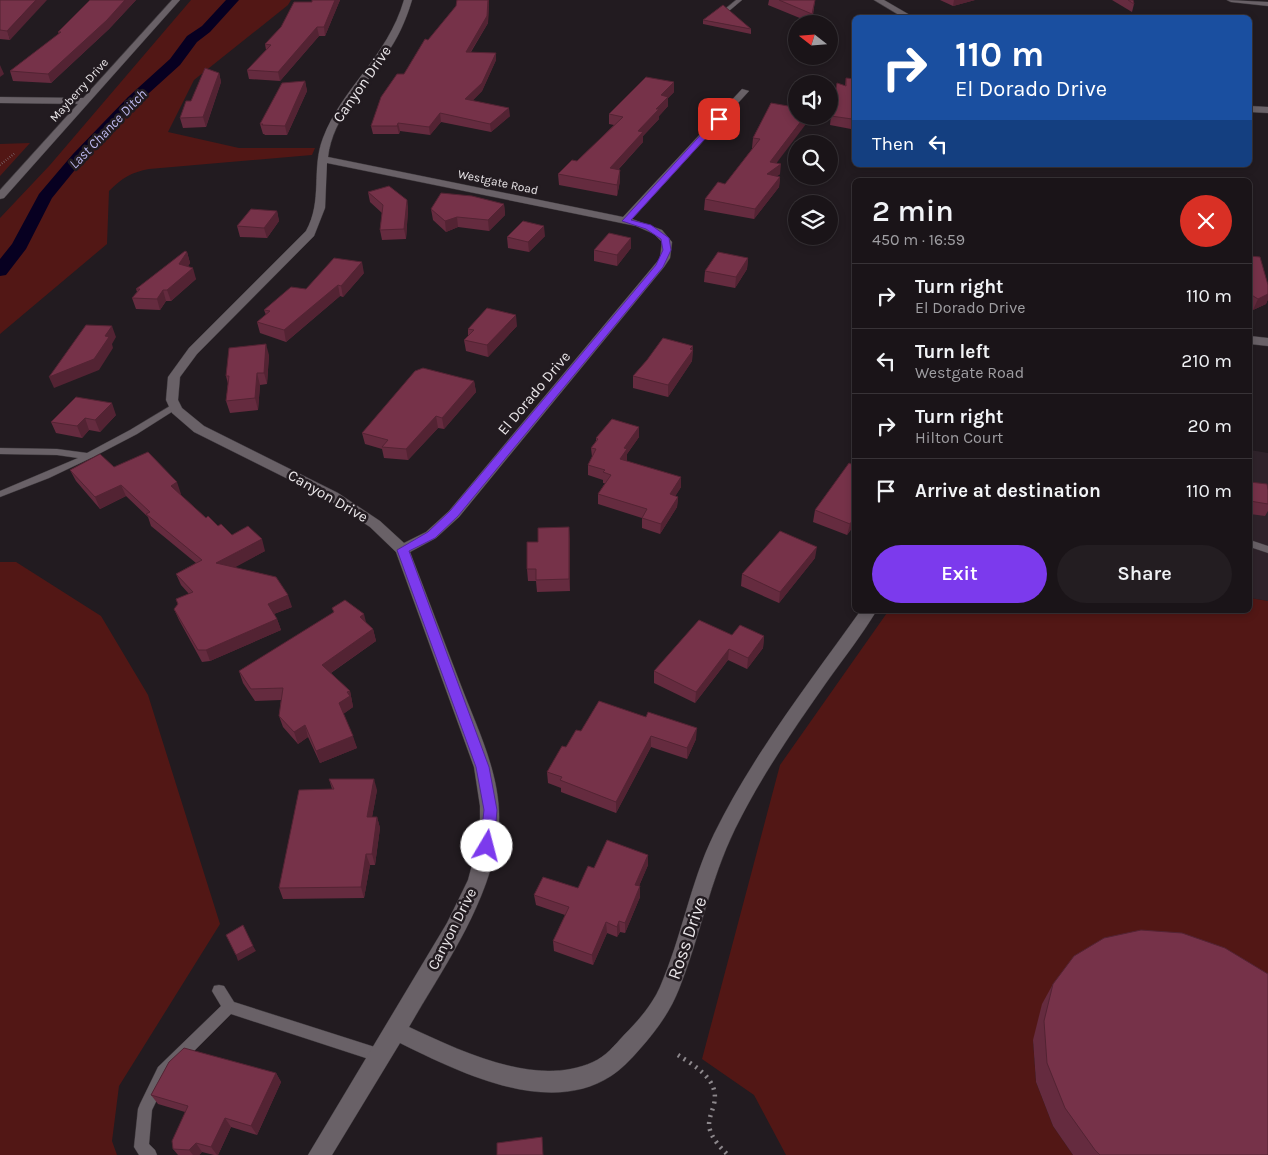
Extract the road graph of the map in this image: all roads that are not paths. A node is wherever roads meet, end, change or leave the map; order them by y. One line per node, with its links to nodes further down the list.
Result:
1 (176, 0): 11 (street, Mayberry Drive)
2 (408, 0): 14 (street, Canyon Drive)
3 (739, 0): 7 (lane)
4 (878, 0): 8 (street)
5 (1231, 0): 6 (street)
6 (1268, 4)
7 (728, 10)
8 (906, 15)
9 (744, 91): 16 (street)
10 (0, 100): 11 (street)
11 (84, 102): 15 (street, Mayberry Drive)
12 (1252, 109): 13 (street)
13 (1268, 110)
14 (322, 160): 16 (street, Westgate Road); 20 (street, Canyon Drive)
15 (0, 196)
16 (626, 221): 17 (street, Westgate Road)
17 (665, 238): 25 (street, El Dorado Drive)
18 (1252, 340): 19 (street)
19 (1268, 342)
20 (175, 406): 22 (lane); 25 (street, Canyon Drive)
21 (0, 451): 22 (lane)
22 (87, 456): 23 (lane)
23 (0, 494)
24 (1252, 544): 26 (lane)
25 (402, 550): 30 (street, Canyon Drive)
26 (1268, 550)
27 (867, 613): 30 (street, Ross Drive)
28 (219, 991): 29 (lane)
29 (228, 1007): 31 (lane); 32 (lane)
30 (396, 1031): 31 (street, Canyon Drive)
31 (380, 1056): 33 (street, Canyon Drive)
32 (150, 1155)
33 (319, 1155)

